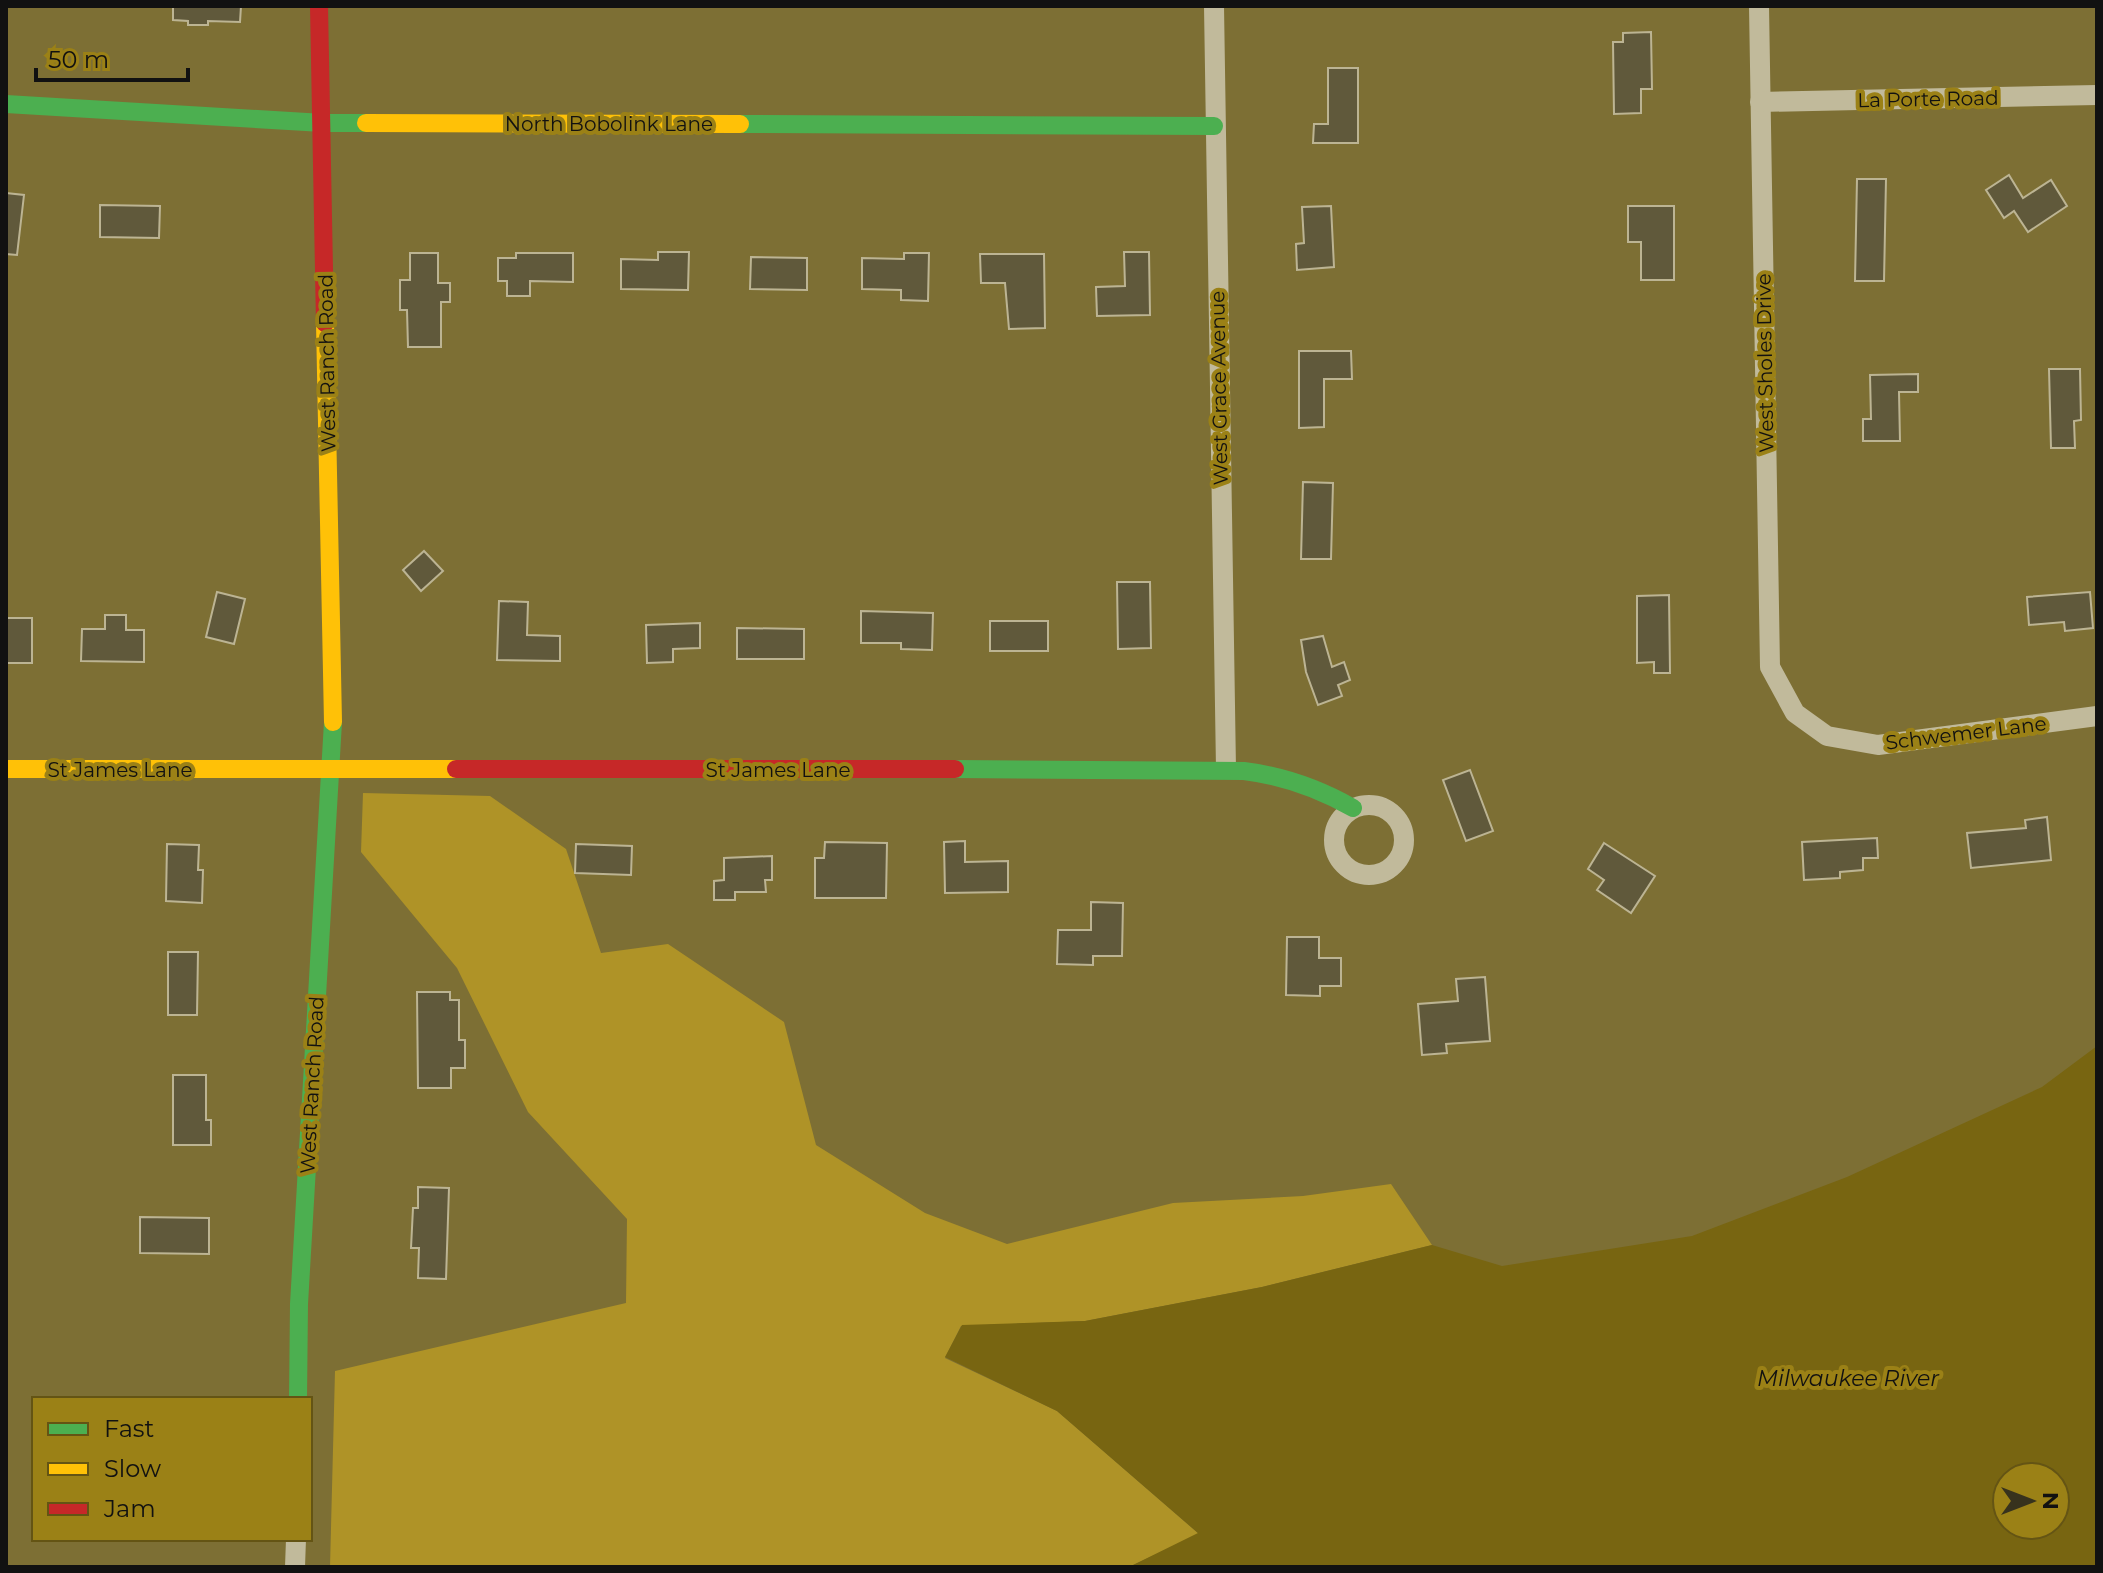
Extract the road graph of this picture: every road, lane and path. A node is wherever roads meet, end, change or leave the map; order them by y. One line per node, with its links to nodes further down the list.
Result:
1 (319, 6): 7 (street, West Ranch Road)
2 (1214, 6): 8 (street, West Grace Avenue)
3 (1759, 6): 5 (street, West Sholes Drive)
4 (2097, 95): 5 (street, La Porte Road)
5 (1760, 102): 9 (street, West Sholes Drive)
6 (6, 104): 7 (street, North Bobolink Lane)
7 (323, 123): 8 (street, North Bobolink Lane); 13 (street, West Ranch Road)
8 (1214, 126): 12 (street, West Grace Avenue)
9 (1795, 713): 10 (street, Schwemer Lane)
10 (2097, 716)
11 (6, 769): 13 (street, St James Lane)
12 (1226, 769): 13 (street, St James Lane); 14 (street, St James Lane)
13 (330, 771): 15 (street, West Ranch Road)
14 (1353, 808)
15 (298, 1397)
16 (296, 1541): 17 (street)
17 (295, 1567)

